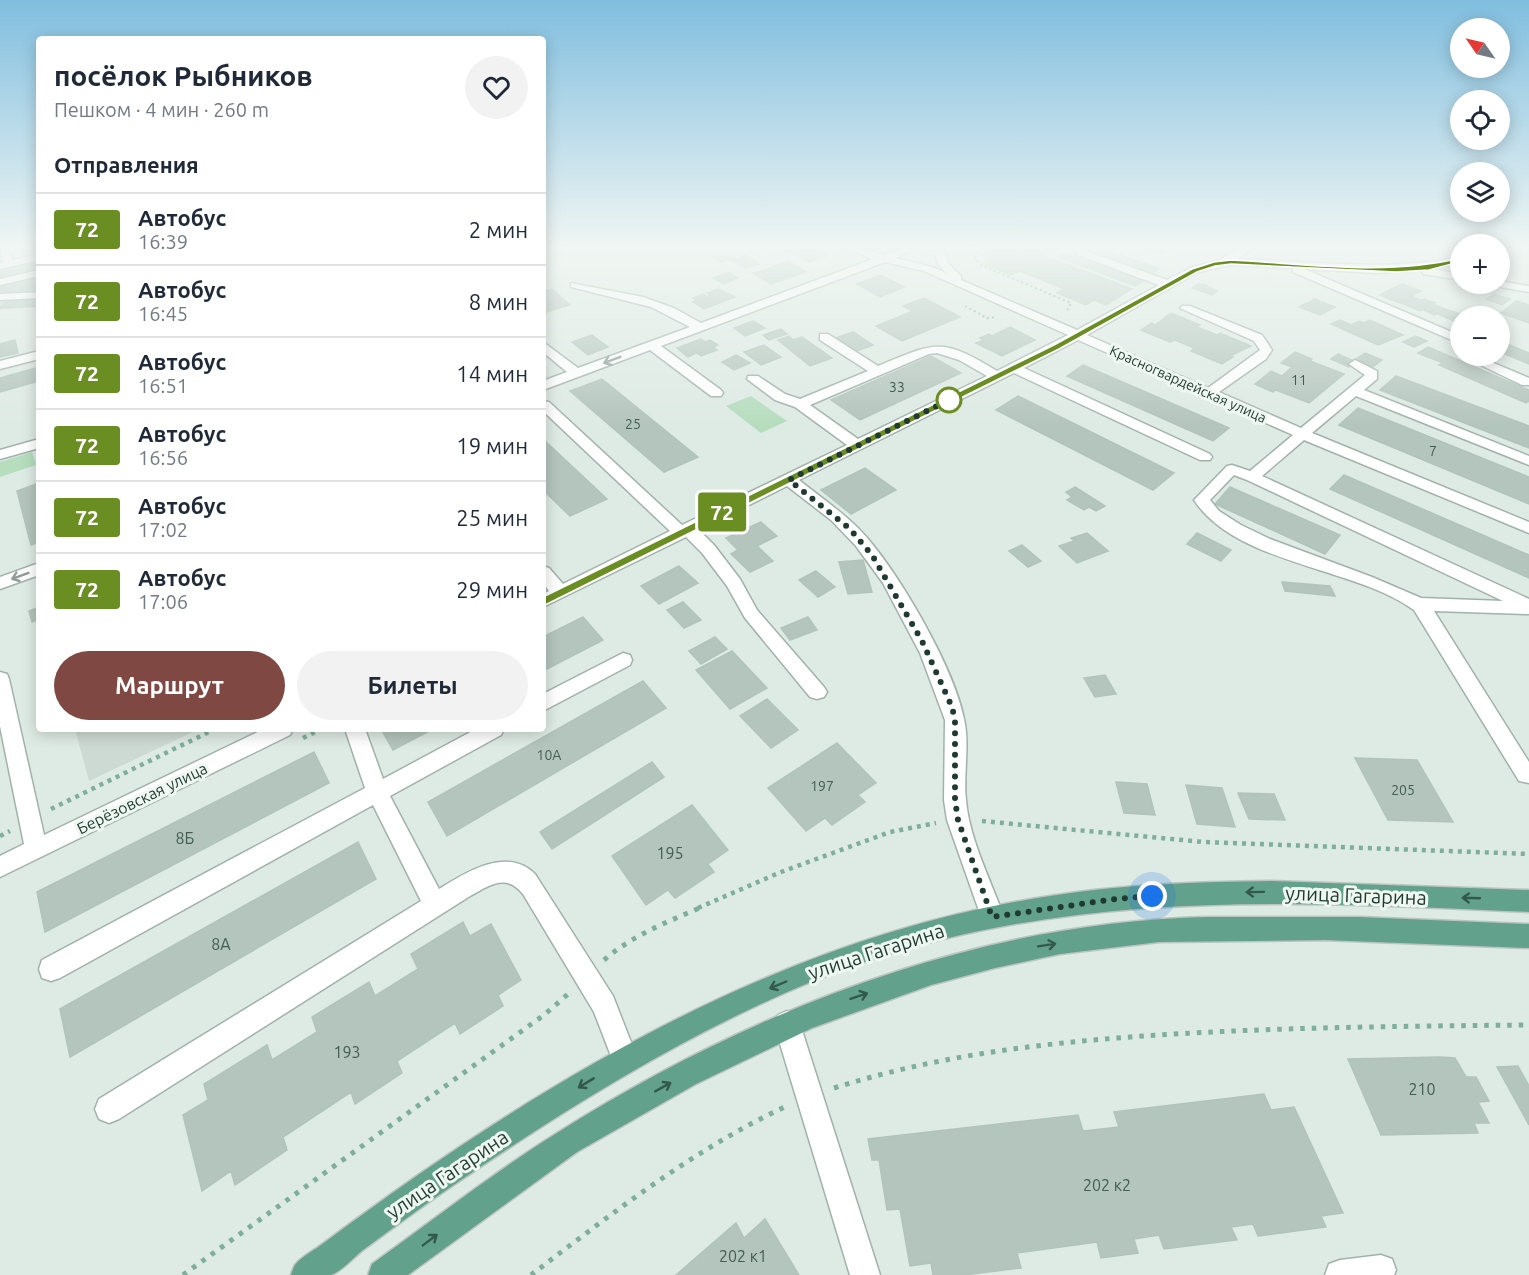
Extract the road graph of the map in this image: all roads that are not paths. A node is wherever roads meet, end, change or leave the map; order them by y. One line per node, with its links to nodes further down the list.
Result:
1 (660, 306): 8 (street)
2 (756, 306): 8 (street)
3 (1010, 306): 10 (street, Красногвардейская улица)
4 (1130, 306): 10 (street)
5 (1382, 306): 7 (street)
6 (1186, 308): 29 (street)
7 (1426, 324): 9 (street); 12 (street)
8 (699, 327): 13 (street)
9 (1450, 335)
10 (1077, 336): 20 (street); 29 (street, Красногвардейская улица)
11 (824, 337): 21 (street)
12 (1450, 340)
13 (651, 345): 22 (street, one-way to 22); 28 (street)
14 (546, 348): 22 (street)
15 (36, 356): 17 (street)
16 (1355, 364): 27 (street)
17 (0, 365)
18 (1495, 366): 24 (street)
19 (1509, 366): 24 (street)
20 (1014, 368): 23 (street); 36 (street)
21 (877, 371): 23 (street); 30 (street)
22 (576, 373): 26 (street)
23 (997, 376): 34 (street)
24 (1528, 378)
25 (753, 379): 30 (street)
26 (546, 385)
27 (1355, 391): 32 (street); 37 (street)
28 (716, 393)
29 (1209, 393): 32 (street, Красногвардейская улица)
30 (800, 404): 34 (street)
31 (546, 407): 41 (street)
32 (1302, 434): 38 (street); 40 (street, Красногвардейская улица)
33 (36, 443): 35 (street)
34 (857, 445): 39 (street)
35 (0, 455)
36 (1205, 457)
37 (1529, 460)
38 (1252, 477): 47 (street); 48 (street)
39 (789, 480): 41 (street); 62 (street)
40 (1529, 528)
41 (684, 530): 45 (street); 51 (street)
42 (36, 570): 44 (street, one-way to 44)
43 (546, 575): 45 (street)
44 (0, 583)
45 (561, 592): 46 (street)
46 (546, 600)
47 (1419, 604): 48 (street); 56 (street)
48 (1529, 607)
49 (623, 660): 52 (street)
50 (0, 679): 58 (street)
51 (816, 692)
52 (546, 701)
53 (277, 732): 58 (street, Берёзовская улица)
54 (356, 732): 57 (street)
55 (488, 732): 57 (street)
56 (1526, 775)
57 (376, 792): 61 (street); 64 (street)
58 (36, 850): 59 (street, Берёзовская улица)
59 (0, 867)
60 (1529, 901): 62 (main road, улица Гагарина, one-way to 62)
61 (435, 905): 66 (street); 67 (street)
62 (992, 917): 66 (main road, улица Гагарина, one-way to 66)
63 (1529, 936): 65 (main road, улица Гагарина, one-way to 63)
64 (51, 969)
65 (787, 1024): 70 (main road, улица Гагарина, one-way to 65); 71 (street)
66 (625, 1060): 69 (main road, улица Гагарина, one-way to 69)
67 (109, 1109)
68 (1381, 1270): 72 (street)
69 (306, 1275)
70 (383, 1275)
71 (865, 1275)
72 (1340, 1275)

